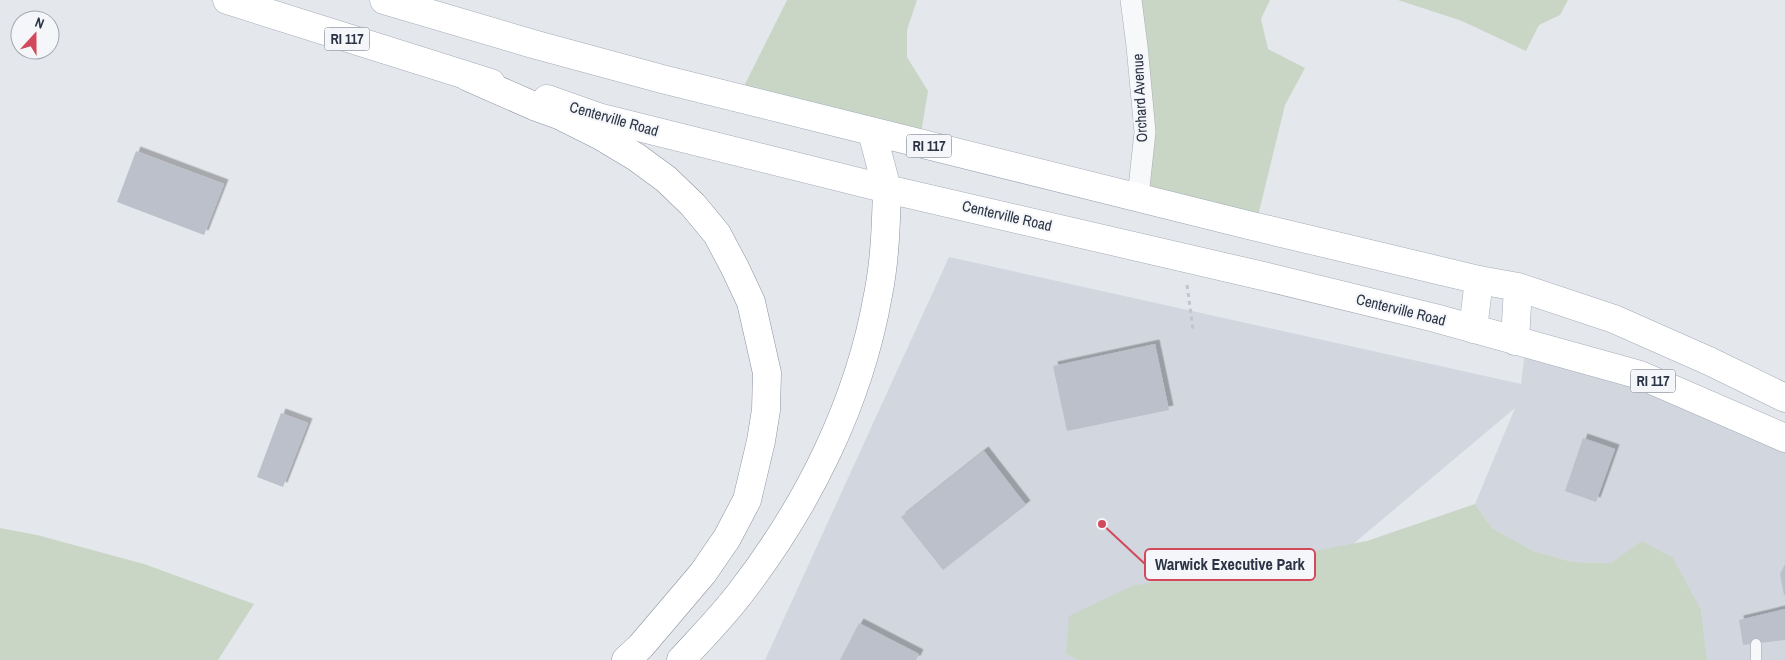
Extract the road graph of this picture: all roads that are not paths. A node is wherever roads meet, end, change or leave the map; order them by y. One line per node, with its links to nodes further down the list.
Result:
1 (227, 0): 4 (main road, Centerville Road / RI 117)
2 (384, 0): 5 (main road, RI 117)
3 (1130, 0): 7 (street, Orchard Avenue)
4 (468, 77): 6 (main road, Centerville Road / RI 117); 15 (main road)
5 (872, 132): 6 (main road); 7 (main road, RI 117)
6 (887, 189): 10 (main road, Centerville Road / RI 117); 16 (main road)
7 (1138, 197): 8 (main road, RI 117)
8 (1479, 280): 9 (main road, RI 117); 10 (main road)
9 (1518, 287): 11 (main road); 12 (main road, RI 117)
10 (1473, 329): 11 (main road, Centerville Road / RI 117)
11 (1515, 341): 13 (main road, Centerville Road / RI 117)
12 (1785, 398)
13 (1785, 438)
14 (1756, 644): 17 (lane)
15 (626, 660)
16 (681, 660)
17 (1756, 660)

